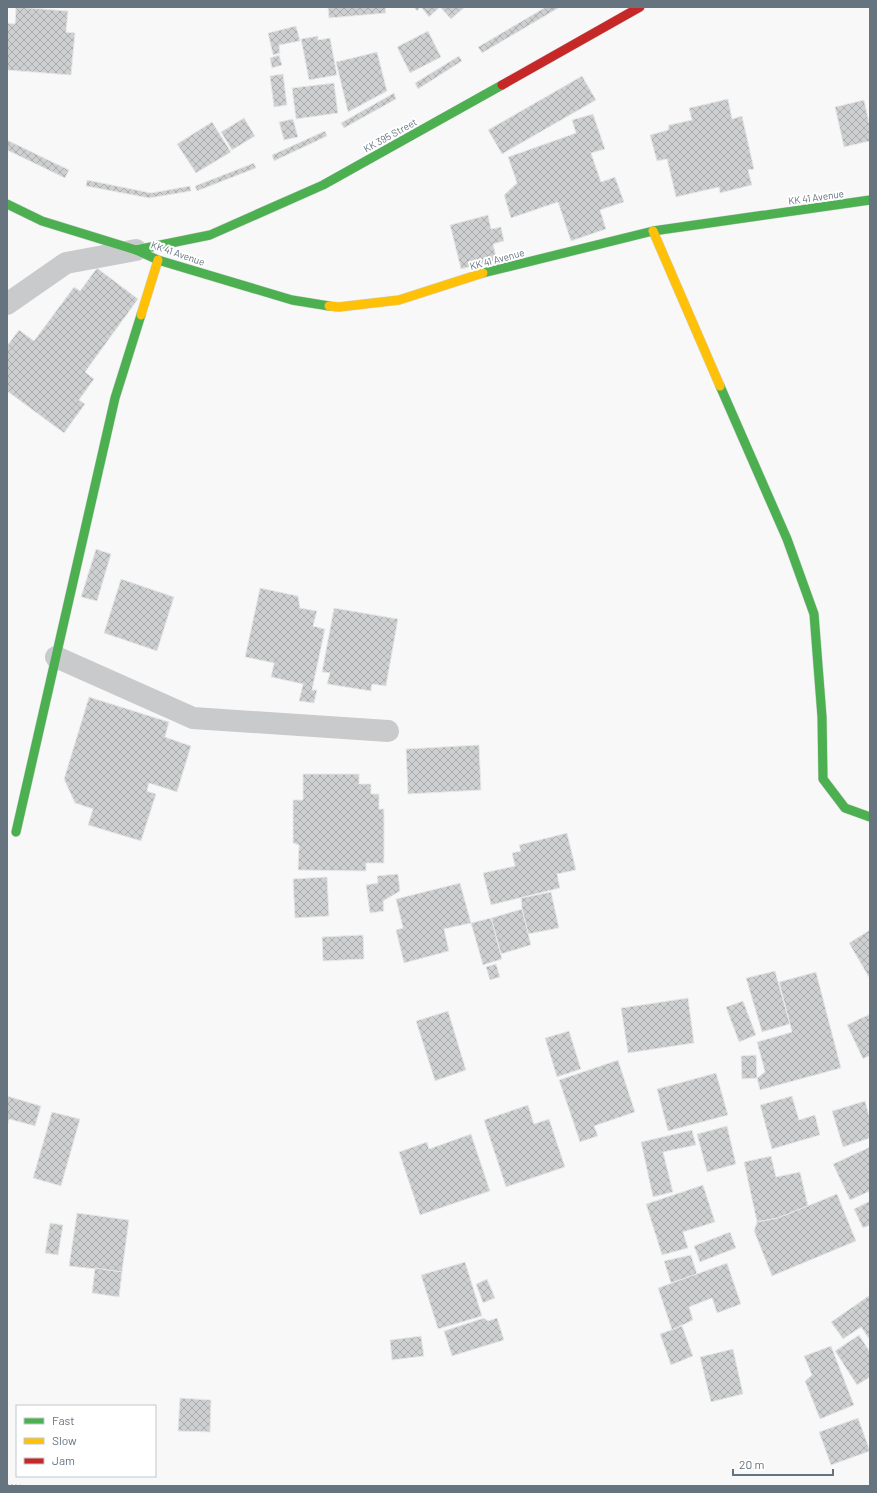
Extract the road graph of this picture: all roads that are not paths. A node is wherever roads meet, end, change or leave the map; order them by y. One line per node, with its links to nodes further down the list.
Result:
1 (640, 7): 5 (street, KK 395 Street)
2 (870, 200): 4 (street, KK 41 Avenue)
3 (7, 204): 5 (street, KK 41 Avenue)
4 (653, 231): 6 (street, KK 41 Avenue); 10 (street)
5 (136, 250): 6 (street, KK 41 Avenue); 7 (street)
6 (158, 260): 8 (street)
7 (7, 304)
8 (56, 657): 9 (street); 11 (street)
9 (388, 731)
10 (870, 817)
11 (16, 832)

